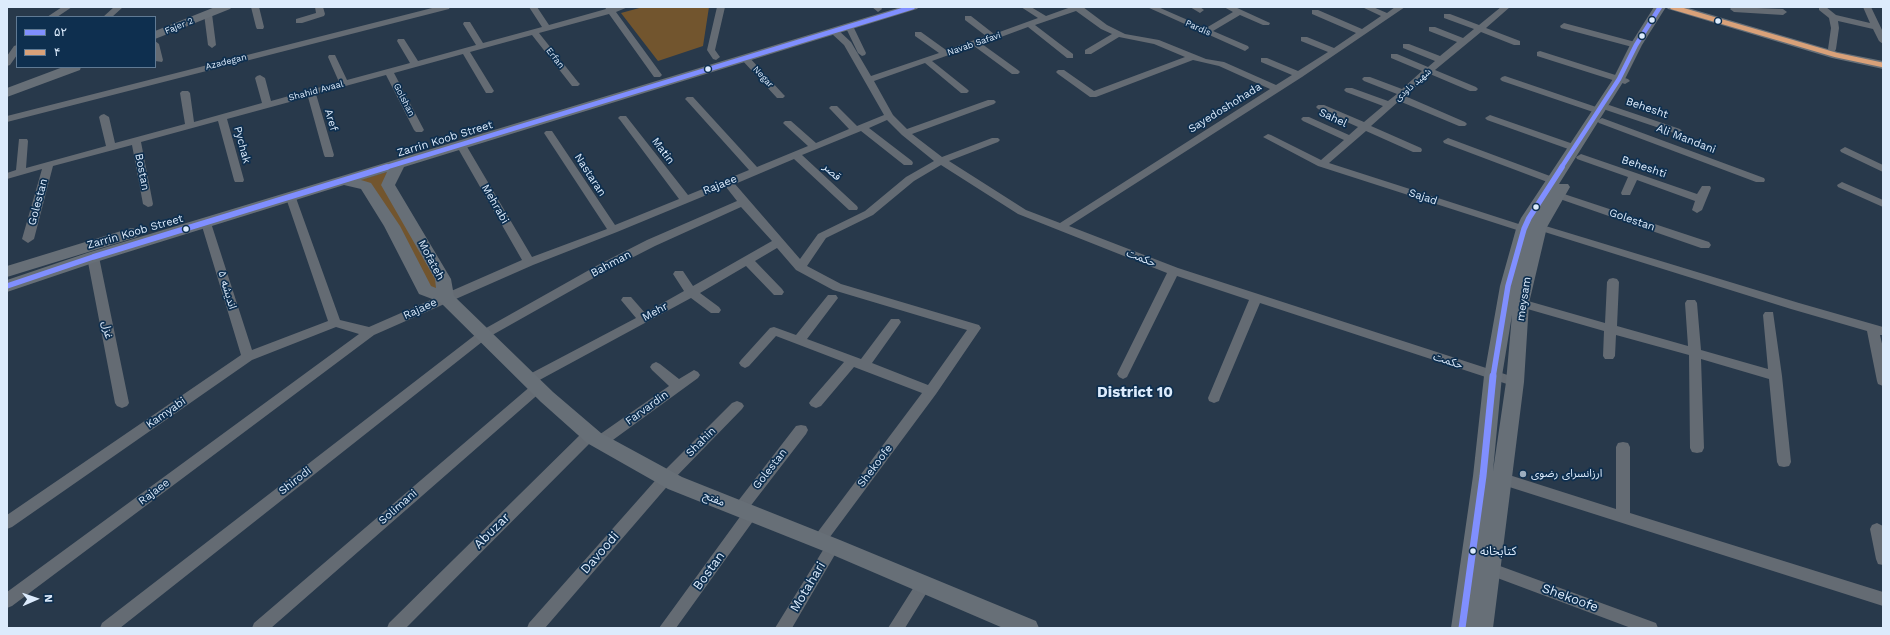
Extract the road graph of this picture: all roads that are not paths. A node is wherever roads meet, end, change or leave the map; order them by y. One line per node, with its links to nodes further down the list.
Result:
1 (68, 7): 30 (street)
2 (119, 7): 31 (street)
3 (226, 7): 29 (main road, Fajer 2)
4 (255, 7): 43 (street)
5 (319, 7): 37 (street)
6 (446, 7): 128 (street, Azadegan)
7 (533, 7): 45 (street)
8 (624, 7): 24 (street, Shahid Avaal)
9 (721, 7): 80 (street)
10 (913, 7): 41 (main road, Zarrin Koob Street)
11 (1025, 7): 36 (street)
12 (1078, 7): 36 (street, Navab Safavi); 54 (street)
13 (1151, 7): 49 (street, Pardis)
14 (1228, 7): 25 (street)
15 (1366, 7): 32 (street)
16 (1401, 7): 32 (street, Sayedoshohada)
17 (1506, 7): 46 (street, شهید داودی)
18 (1660, 7): 65 (main road, meysam)
19 (1672, 7): 90 (main road); 102 (main road, meysam)
20 (1685, 7): 27 (main road)
21 (1867, 7): 44 (street)
22 (879, 8): 52 (main road, Zarrin Koob Street)
23 (1822, 8): 34 (street)
24 (610, 9): 45 (street, Shahid Avaal); 96 (street)
25 (1240, 12): 38 (street); 49 (street)
26 (1315, 12): 51 (street)
27 (1733, 12): 28 (street); 70 (main road)
28 (1783, 12)
29 (208, 14): 55 (main road, Fajer 2); 64 (street)
30 (53, 16)
31 (108, 16)
32 (1388, 16): 51 (street, Sayedoshohada)
33 (1447, 16): 46 (street)
34 (1833, 17): 44 (street); 70 (street)
35 (968, 18): 56 (street)
36 (1045, 19): 40 (street, Navab Safavi)
37 (299, 21)
38 (1266, 23)
39 (467, 24): 66 (street)
40 (1029, 24): 56 (street, Navab Safavi); 77 (street)
41 (849, 26): 48 (main road, Zarrin Koob Street); 99 (street, حکمت)
42 (1564, 26): 65 (street)
43 (260, 27)
44 (1876, 27): 60 (street)
45 (547, 28): 50 (street, Shahid Avaal)
46 (1480, 28): 61 (street, شهید داودی); 63 (street)
47 (1432, 29): 61 (street)
48 (834, 31): 52 (main road, Zarrin Koob Street); 99 (street, حکمت)
49 (1207, 31): 69 (street, Pardis)
50 (534, 32): 66 (street, Shahid Avaal); 104 (street, Erfan)
51 (1362, 32): 73 (street, Sayedoshohada)
52 (812, 33): 58 (main road, Zarrin Koob Street)
53 (918, 34): 75 (street)
54 (1119, 34): 74 (street); 81 (street)
55 (156, 35)
56 (993, 37): 62 (street, Navab Safavi)
57 (1304, 39): 73 (street)
58 (789, 40): 80 (main road, Zarrin Koob Street); 82 (main road, Zarrin Koob Street)
59 (401, 41): 89 (street)
60 (1883, 41)
61 (1464, 42): 87 (street, شهید داودی)
62 (974, 43): 75 (street, Navab Safavi); 94 (street)
63 (1517, 43)
64 (212, 45)
65 (1636, 45): 102 (main road, meysam)
66 (481, 46): 72 (street, Shahid Avaal)
67 (1406, 46): 87 (street)
68 (156, 48): 84 (street)
69 (1245, 48)
70 (1832, 49): 83 (main road)
71 (16, 50): 88 (street)
72 (466, 50): 89 (street, Shahid Avaal); 108 (street)
73 (1334, 51): 97 (street, Sayedoshohada)
74 (1088, 52)
75 (945, 53): 85 (street, Navab Safavi)
76 (1540, 54): 102 (street)
77 (1070, 56)
78 (1394, 56): 93 (street)
79 (332, 57): 103 (street)
80 (716, 57): 96 (main road, Zarrin Koob Street)
81 (1193, 57): 95 (street); 105 (street)
82 (745, 58): 114 (street, Negar); 144 (main road, Zarrin Koob Street)
83 (1883, 58)
84 (159, 60)
85 (926, 60): 99 (street, Navab Safavi); 110 (street)
86 (1264, 60): 97 (street)
87 (1442, 60): 93 (street, شهید داودی)
88 (7, 63)
89 (415, 64): 92 (street, Shahid Avaal)
90 (1883, 65)
91 (71, 68): 111 (main road)
92 (390, 71): 103 (street, Shahid Avaal); 134 (street, Golshan)
93 (1428, 71): 106 (street); 113 (street, شهید داودی)
94 (1015, 72)
95 (1061, 72)
96 (657, 75): 188 (main road, Zarrin Koob Street)
97 (1299, 75): 105 (street, Sayedoshohada)
98 (260, 78): 117 (street)
99 (872, 79): 122 (street, حکمت); 135 (street, حکمت)
100 (1367, 79): 113 (street)
101 (1505, 80): 121 (street)
102 (1622, 80): 121 (main road, meysam)
103 (344, 84): 109 (street, Shahid Avaal)
104 (575, 84)
105 (1277, 89): 177 (street, Sayedoshohada)
106 (1473, 89)
107 (1349, 90): 118 (street)
108 (489, 91)
109 (311, 92): 117 (street, Shahid Avaal); 151 (street, Aref)
110 (964, 92)
111 (7, 93)
112 (184, 93): 131 (street)
113 (1401, 95): 118 (street, شهید داودی); 130 (street)
114 (780, 96)
115 (690, 99): 158 (street)
116 (991, 102): 135 (street)
117 (267, 104): 124 (street, Shahid Avaal)
118 (1389, 105): 132 (street, شهید داودی)
119 (1320, 107): 132 (street)
120 (834, 108): 133 (street)
121 (1604, 113): 136 (street, Behesht); 149 (main road, meysam); 163 (street, Ali Mandani)
122 (889, 116): 133 (street, Rajaee); 135 (street, حکمت)
123 (104, 117): 146 (street)
124 (222, 117): 131 (street, Shahid Avaal); 162 (street, Pychak)
125 (623, 118): 171 (street, Matin)
126 (1490, 118): 149 (street, Beheshti)
127 (1306, 119): 141 (street, Sahel)
128 (12, 120)
129 (788, 123): 145 (street)
130 (1462, 124)
131 (190, 125): 139 (street, Shahid Avaal)
132 (1365, 127): 141 (street, شهید داودی); 147 (street)
133 (859, 128): 145 (street, Rajaee); 153 (street)
134 (419, 130)
135 (909, 131): 152 (street, حکمت)
136 (1677, 131)
137 (549, 133): 179 (street, Nastaran)
138 (1268, 137): 155 (street, Sajad)
139 (136, 140): 146 (street, Shahid Avaal); 173 (street, Bostan)
140 (995, 140): 152 (street)
141 (1350, 140): 155 (street, شهید داودی)
142 (23, 141): 159 (street)
143 (1448, 141): 167 (street, Golestan)
144 (461, 145): 156 (main road, Zarrin Koob Street); 185 (street, Mehrabi)
145 (814, 146): 150 (street, Rajaee)
146 (110, 147): 154 (street, Shahid Avaal)
147 (1417, 150)
148 (1845, 150): 157 (street)
149 (1578, 153): 161 (street, Beheshti); 167 (main road, meysam)
150 (795, 154): 158 (street, Rajaee); 175 (street, قصر)
151 (329, 155)
152 (945, 160): 177 (street, حکمت); 186 (street)
153 (908, 163)
154 (49, 164): 159 (street, Shahid Avaal); 180 (street, Golestan)
155 (1322, 164): 178 (street, Sajad)
156 (398, 165): 164 (main road, Zarrin Koob Street); 194 (main road, Mofateh)
157 (1883, 169)
158 (754, 170): 165 (street, Rajaee)
159 (21, 172): 160 (street, Shahid Avaal)
160 (7, 176)
161 (1634, 176): 168 (street, Beheshti); 169 (street)
162 (239, 180)
163 (1760, 180)
164 (345, 181): 170 (main road, Zarrin Koob Street); 194 (main road, Mofateh)
165 (728, 182): 171 (street, Rajaee); 172 (street)
166 (1842, 184): 174 (street)
167 (1556, 188): 178 (main road, meysam); 182 (street, Golestan)
168 (1706, 188)
169 (1626, 193)
170 (290, 198): 176 (main road, Zarrin Koob Street); 204 (street)
171 (685, 199): 179 (street, Rajaee)
172 (743, 202): 181 (street); 208 (street, Bahman)
173 (148, 204)
174 (1883, 204)
175 (853, 208)
176 (206, 223): 183 (main road, Zarrin Koob Street); 212 (street, اندیشه ۵)
177 (1065, 225): 187 (street, حکمت); 216 (street, حکمت)
178 (1532, 228): 198 (main road, meysam); 206 (street, Sajad); 216 (main road, meysam)
179 (612, 230): 185 (street, Rajaee)
180 (28, 239)
181 (779, 242): 184 (street, Mehr); 186 (street)
182 (1705, 245)
183 (93, 257): 191 (main road, Zarrin Koob Street); 226 (street, غزل)
184 (747, 260): 192 (street, Mehr); 193 (street)
185 (529, 262): 194 (street, Rajaee)
186 (800, 267): 224 (street, Shekoofe)
187 (1174, 271): 196 (street, حکمت); 217 (street)
188 (7, 272)
189 (679, 274): 192 (street)
190 (1613, 282): 205 (street)
191 (7, 286)
192 (691, 292): 200 (street); 202 (street, Mehr)
193 (778, 292)
194 (446, 298): 207 (street, Rajaee); 208 (main road, مفتح)
195 (832, 298): 209 (street)
196 (1256, 298): 216 (street, حکمت); 225 (street)
197 (627, 300): 202 (street)
198 (1521, 303): 205 (street); 220 (main road, meysam)
199 (1691, 303): 210 (street)
200 (715, 310)
201 (1769, 315): 219 (street)
202 (643, 319): 222 (street, Mehr)
203 (895, 322): 214 (street)
204 (335, 323): 207 (street); 212 (street, Kamyabi)
205 (1611, 330): 210 (street); 211 (street)
206 (1878, 330): 221 (street)
207 (370, 332): 245 (street, Rajaee)
208 (483, 336): 222 (main road, مفتح); 247 (street, Shirodi)
209 (799, 340): 213 (street); 214 (street)
210 (1696, 354): 219 (street); 232 (street)
211 (1609, 356)
212 (248, 357): 238 (street, Kamyabi)
213 (745, 363)
214 (858, 363): 224 (street); 227 (street)
215 (656, 367): 223 (street)
216 (1493, 372): 220 (street, حکمت); 254 (main road, meysam)
217 (1123, 374)
218 (694, 375): 223 (street, Farvardin)
219 (1776, 376): 233 (street)
220 (1515, 378): 235 (main road, meysam)
221 (1883, 381)
222 (533, 384): 230 (main road, مفتح); 248 (street, Solimani)
223 (678, 386): 230 (street, Farvardin)
224 (931, 391): 240 (street, Shekoofe)
225 (1214, 398)
226 (122, 403)
227 (816, 403)
228 (737, 406): 234 (street, Shahin)
229 (801, 430): 236 (street, Golestan)
230 (595, 438): 234 (main road, مفتح); 246 (street, Abuzar)
231 (1624, 447): 237 (street)
232 (1698, 448)
233 (1784, 462)
234 (666, 478): 236 (main road, مفتح); 249 (street, Davoodi)
235 (1503, 479): 237 (street); 242 (main road, meysam)
236 (745, 511): 240 (main road, مفتح); 250 (street, Bostan)
237 (1623, 517): 244 (street)
238 (7, 523)
239 (1877, 528): 241 (street)
240 (826, 543): 243 (main road, مفتح); 251 (street, Motahari)
241 (1883, 559)
242 (1489, 568): 255 (main road, meysam); 256 (street, Shekoofe)
243 (924, 584): 252 (street); 253 (main road, مفتح)
244 (1883, 599)
245 (7, 602)
246 (398, 627)
247 (108, 628)
248 (260, 628)
249 (535, 628)
250 (667, 628)
251 (783, 628)
252 (896, 628)
253 (1026, 628)
254 (1462, 628)
255 (1482, 628)
256 (1650, 628)

